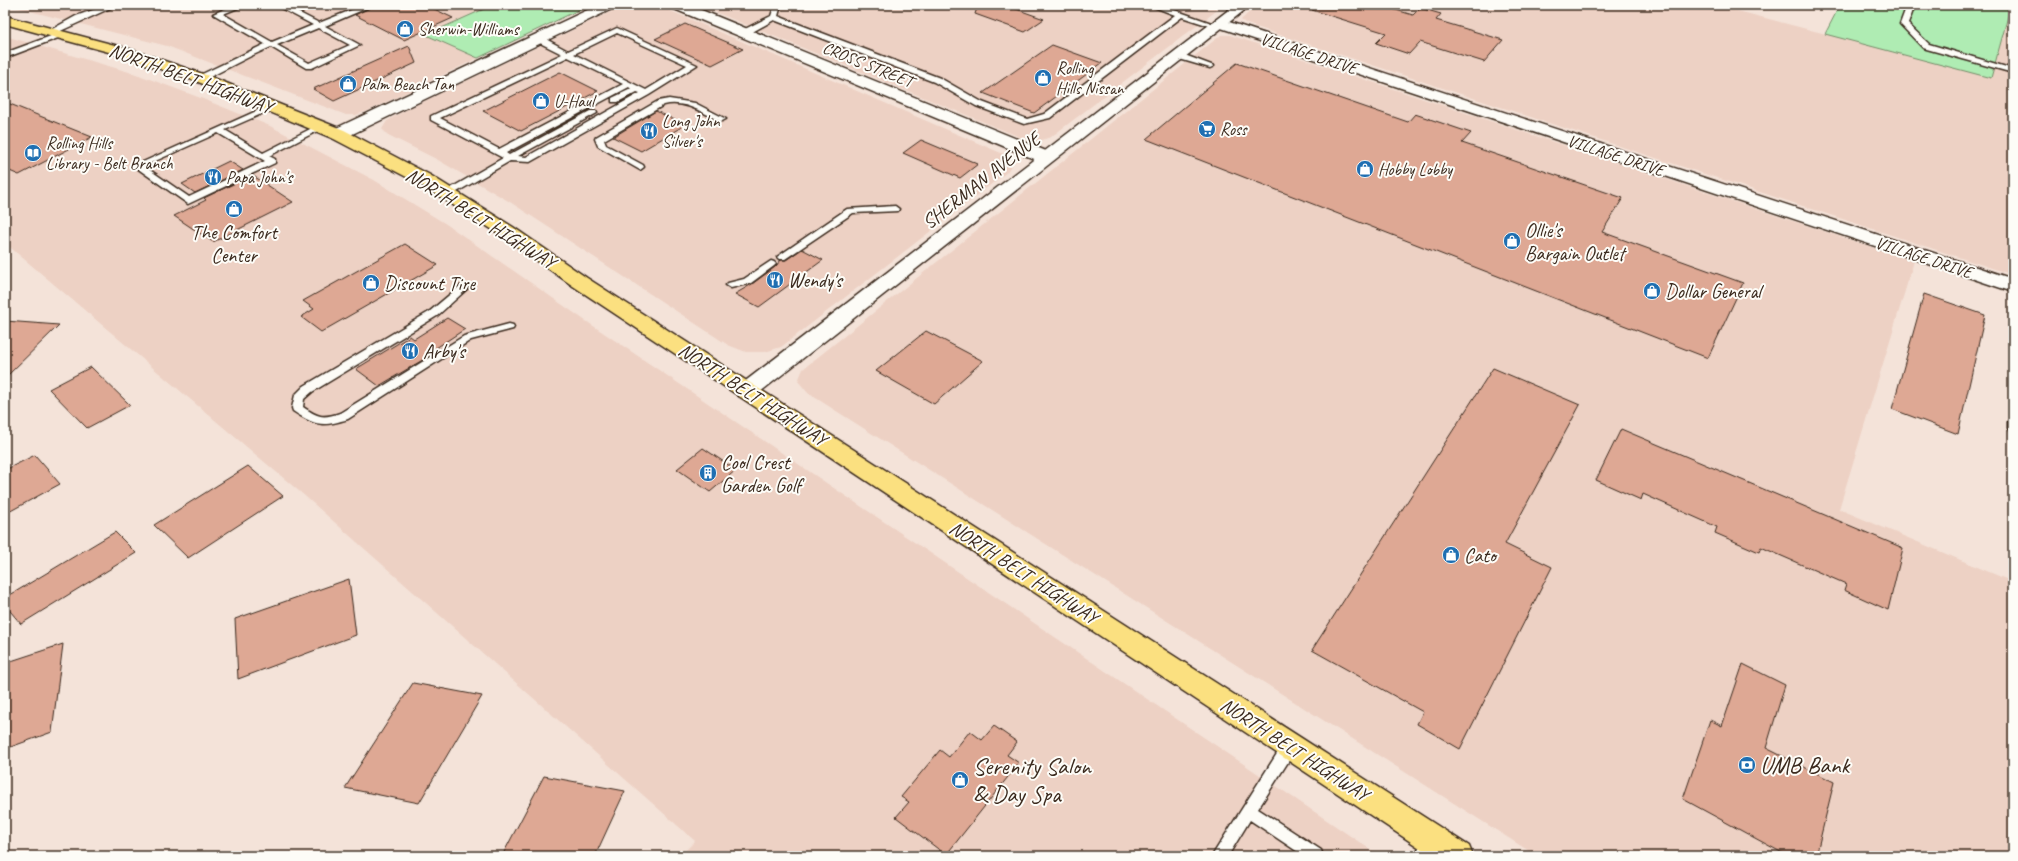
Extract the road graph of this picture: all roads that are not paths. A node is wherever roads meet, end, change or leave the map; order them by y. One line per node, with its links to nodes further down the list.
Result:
1 (113, 5): 16 (lane)
2 (241, 5): 19 (lane)
3 (280, 5): 15 (lane)
4 (370, 5): 15 (lane)
5 (609, 5): 18 (street)
6 (677, 5): 17 (street, CROSS STREET)
7 (776, 5): 12 (lane)
8 (1153, 5): 11 (lane)
9 (1244, 5): 14 (street, SHERMAN AVENUE)
10 (1911, 5): 24 (lane)
11 (1181, 14): 12 (lane); 14 (lane)
12 (774, 17): 17 (lane)
13 (5, 21): 16 (main road, NORTH BELT HIGHWAY)
14 (1218, 25): 22 (street, SHERMAN AVENUE); 46 (street, VILLAGE DRIVE)
15 (318, 26): 19 (lane); 19 (lane)
16 (56, 33): 21 (lane); 25 (main road, NORTH BELT HIGHWAY)
17 (744, 33): 38 (street, CROSS STREET)
18 (539, 39): 20 (lane); 35 (street)
19 (271, 45): 25 (lane)
20 (566, 53): 26 (lane); 28 (lane); 36 (lane)
21 (5, 56)
22 (1179, 56): 23 (lane); 38 (street, SHERMAN AVENUE)
23 (1210, 66)
24 (2013, 71)
25 (201, 78): 30 (main road, NORTH BELT HIGHWAY)
26 (629, 84): 27 (lane); 36 (lane)
27 (638, 88): 28 (lane); 29 (lane)
28 (646, 93): 39 (lane)
29 (615, 100)
30 (272, 106): 33 (main road, NORTH BELT HIGHWAY); 34 (lane)
31 (593, 112): 39 (lane)
32 (722, 120): 40 (lane)
33 (321, 127): 35 (main road, NORTH BELT HIGHWAY); 37 (lane)
34 (218, 130): 37 (lane); 37 (lane)
35 (338, 134): 41 (main road, NORTH BELT HIGHWAY)
36 (499, 153): 39 (lane)
37 (263, 156)
38 (1045, 157): 49 (street, SHERMAN AVENUE)
39 (509, 158): 41 (lane)
40 (640, 167)
41 (447, 194): 49 (main road, NORTH BELT HIGHWAY)
42 (895, 209): 43 (lane)
43 (782, 257)
44 (771, 264): 45 (lane)
45 (731, 285)
46 (2013, 286)
47 (463, 288): 48 (lane)
48 (509, 327)
49 (747, 390): 52 (main road, NORTH BELT HIGHWAY)
50 (2013, 422): 51 (lane)
51 (2013, 428)
52 (1290, 746): 53 (lane); 54 (main road, NORTH BELT HIGHWAY)
53 (1249, 811): 55 (lane); 56 (lane)
54 (1429, 848): 57 (main road, NORTH BELT HIGHWAY)
55 (1316, 855)
56 (1219, 856)
57 (1458, 856)

